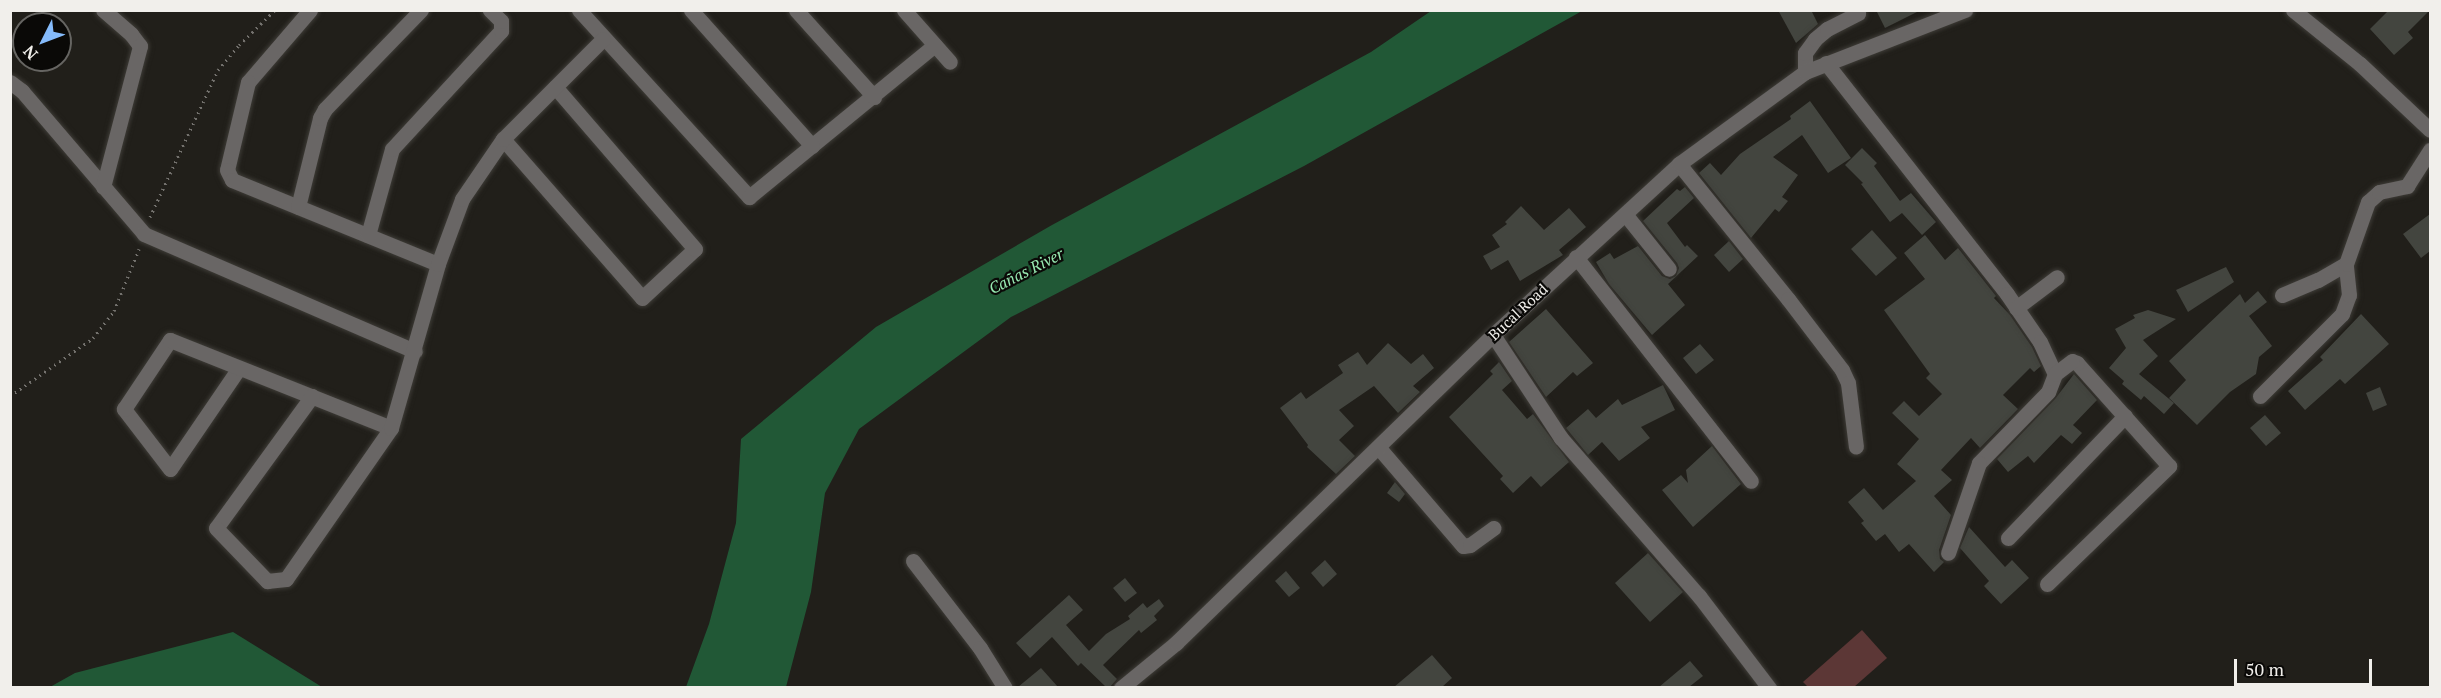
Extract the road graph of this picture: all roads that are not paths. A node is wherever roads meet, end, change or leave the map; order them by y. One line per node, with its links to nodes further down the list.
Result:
1 (103, 10): 25 (street)
2 (310, 10): 26 (street)
3 (421, 10): 26 (street)
4 (490, 10): 28 (street)
5 (579, 10): 12 (street)
6 (692, 10): 22 (street)
7 (796, 10): 19 (street)
8 (904, 10): 13 (street)
9 (1965, 10): 15 (street, Bucal Road)
10 (2293, 10): 20 (street)
11 (1858, 13): 16 (street)
12 (603, 39): 18 (street); 22 (street)
13 (935, 45): 14 (street); 19 (street)
14 (950, 62)
15 (1826, 63): 16 (street, Bucal Road); 35 (street)
16 (1805, 72): 24 (street, Bucal Road)
17 (10, 82): 25 (street)
18 (555, 87): 21 (street); 21 (street)
19 (874, 97): 22 (street)
20 (2430, 130)
21 (503, 139): 30 (street)
22 (812, 146)
23 (2430, 150): 31 (street)
24 (1679, 164): 27 (street, Bucal Road); 44 (street)
25 (103, 187): 37 (street)
26 (298, 207): 28 (street)
27 (1625, 214): 29 (street, Bucal Road); 32 (street)
28 (368, 235): 30 (street)
29 (1576, 257): 36 (street, Bucal Road); 46 (street)
30 (438, 264): 37 (street)
31 (2346, 264): 34 (street); 41 (street)
32 (1669, 269)
33 (2057, 277): 35 (street)
34 (2282, 295)
35 (2016, 308): 39 (street)
36 (1493, 335): 45 (street, Bucal Road); 54 (street)
37 (415, 351): 43 (street)
38 (239, 368): 38 (street); 40 (street)
39 (2055, 374): 42 (street); 49 (street)
40 (312, 396): 43 (street); 43 (street)
41 (2260, 396)
42 (2125, 416): 48 (street); 51 (street)
43 (391, 428)
44 (1856, 447)
45 (1379, 448): 47 (street); 53 (street, Bucal Road)
46 (1751, 481)
47 (1493, 528)
48 (2008, 538)
49 (1948, 553)
50 (913, 561): 52 (street)
51 (2047, 584)
52 (1005, 687)
53 (1121, 687)
54 (1769, 687)

